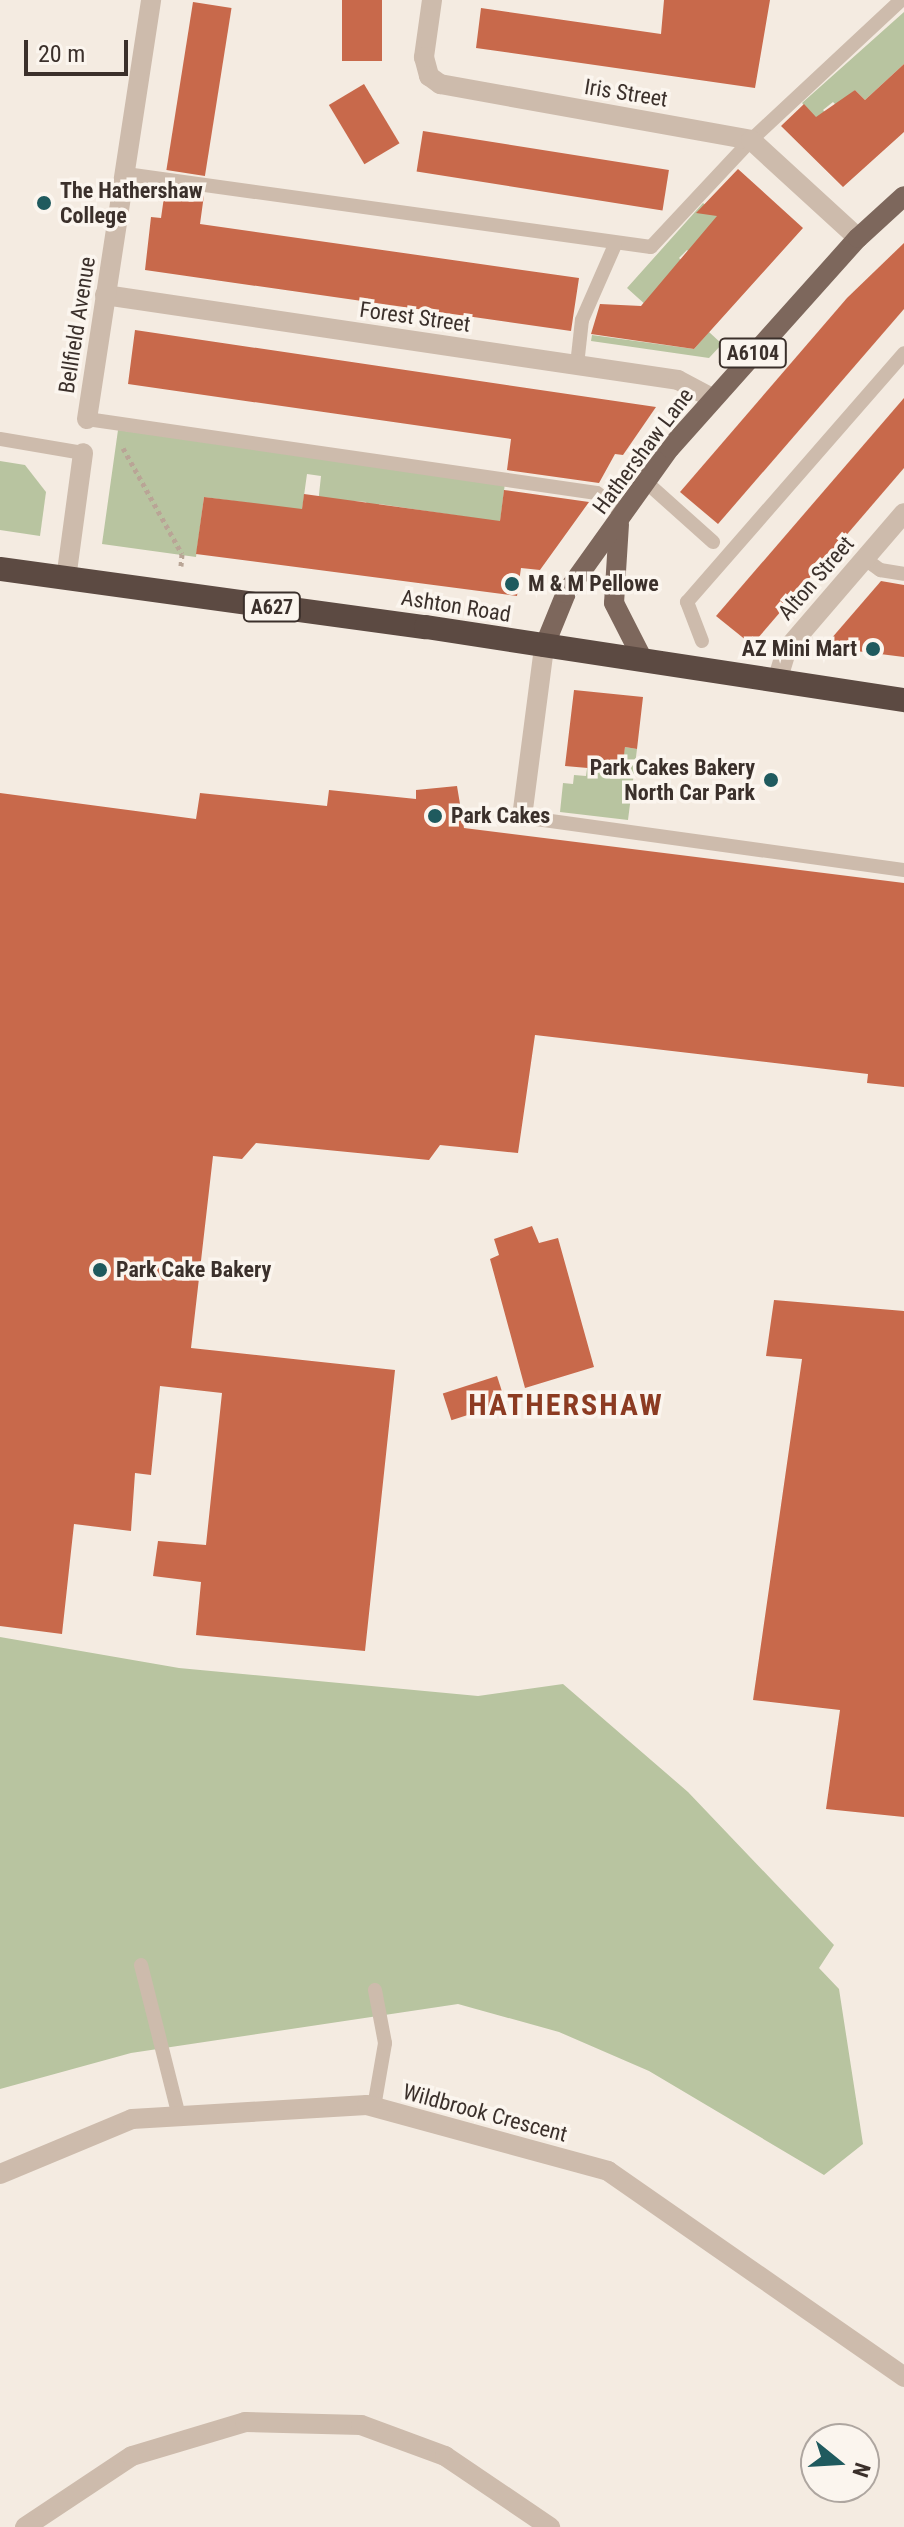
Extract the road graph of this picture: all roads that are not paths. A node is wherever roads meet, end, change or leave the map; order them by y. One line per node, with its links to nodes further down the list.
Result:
1 (151, 0): 5 (street, Bellfield Avenue)
2 (432, 0): 4 (street, Iris Street)
3 (901, 0): 4 (lane)
4 (751, 140): 7 (street); 8 (lane)
5 (126, 174): 8 (lane); 9 (street, Bellfield Avenue)
6 (904, 196): 7 (main road, Hathershaw Lane / A6104)
7 (858, 238): 12 (main road, Hathershaw Lane / A6104)
8 (615, 245): 11 (lane)
9 (105, 295): 11 (street, Forest Street); 13 (street, Bellfield Avenue)
10 (904, 353): 24 (lane)
11 (577, 365): 12 (street, Forest Street)
12 (713, 399): 16 (main road, Hathershaw Lane / A6104)
13 (87, 419): 18 (lane)
14 (0, 439): 15 (lane)
15 (83, 453): 23 (street)
16 (646, 482): 18 (main road, Hathershaw Lane / A6104); 19 (lane)
17 (904, 513): 20 (street, Alton Street)
18 (622, 520): 25 (main road, Hathershaw Lane / A6104); 26 (main road)
19 (713, 542)
20 (865, 559): 22 (lane); 27 (street, Alton Street)
21 (0, 569): 23 (highway, Ashton Road / A627)
22 (904, 574)
23 (66, 579): 25 (highway, Ashton Road / A627)
24 (702, 641)
25 (544, 647): 26 (highway, Ashton Road / A627); 29 (street)
26 (644, 662): 27 (highway, Ashton Road / A627)
27 (777, 681): 28 (highway, Ashton Road / A627)
28 (904, 700)
29 (522, 817): 30 (lane)
30 (904, 870)
31 (141, 1965): 34 (lane)
32 (375, 1990): 33 (lane)
33 (374, 2107): 34 (street, Wildbrook Crescent); 36 (street, Wildbrook Crescent)
34 (179, 2116): 35 (street, Wildbrook Crescent)
35 (0, 2174)
36 (904, 2377)
37 (25, 2527): 38 (street)
38 (550, 2527)

